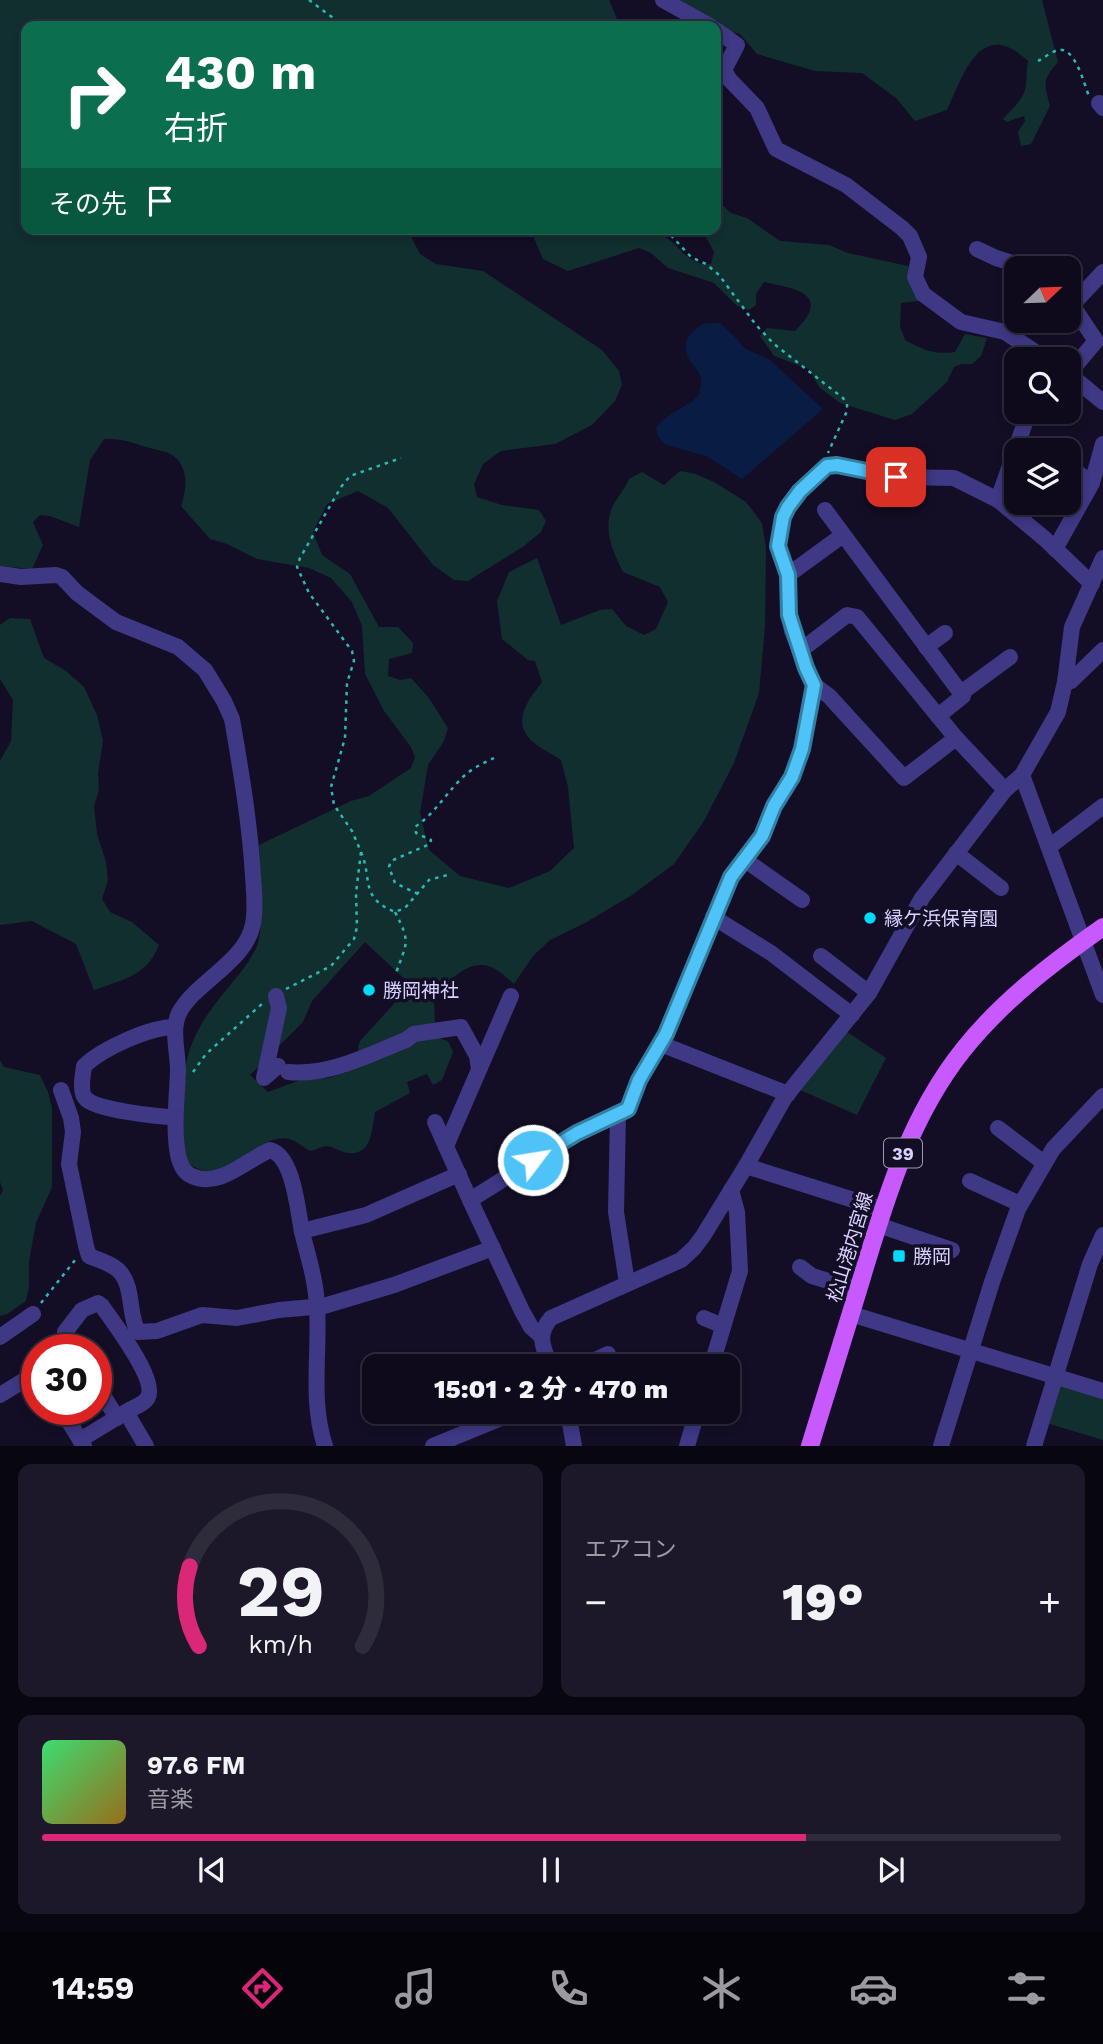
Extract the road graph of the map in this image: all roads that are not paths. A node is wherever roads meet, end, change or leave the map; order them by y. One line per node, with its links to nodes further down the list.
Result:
1 (663, 0): 2 (street)
2 (701, 21)
3 (721, 34): 9 (street)
4 (977, 249): 5 (street)
5 (1004, 260)
6 (1103, 272): 7 (street)
7 (1082, 297)
8 (1082, 320): 10 (street)
9 (1028, 347)
10 (1081, 359)
11 (1081, 383): 12 (street)
12 (1103, 401)
13 (1024, 424): 17 (street)
14 (1103, 444): 16 (street)
15 (1081, 475): 16 (street)
16 (1092, 483): 20 (street)
17 (998, 500): 20 (street); 23 (street)
18 (825, 510): 19 (street)
19 (843, 535): 23 (street); 26 (street)
20 (1055, 549): 24 (street)
21 (1103, 558): 24 (street)
22 (0, 574): 52 (street)
23 (788, 575): 28 (street)
24 (1092, 584): 30 (street)
25 (944, 633): 26 (street)
26 (926, 647): 32 (street)
27 (1103, 650): 30 (street)
28 (800, 651): 31 (street); 33 (street)
29 (1010, 657): 32 (street)
30 (1065, 682): 35 (street)
31 (814, 685): 34 (street); 40 (street)
32 (961, 693): 33 (street)
33 (938, 716): 34 (street)
34 (956, 738): 36 (street)
35 (1022, 775): 36 (street); 38 (street)
36 (1005, 790): 39 (street)
37 (1103, 806): 38 (street)
38 (1049, 847): 45 (street)
39 (956, 853): 41 (street); 47 (street)
40 (745, 860): 42 (street); 43 (street)
41 (1000, 888)
42 (802, 900)
43 (713, 917): 51 (street); 53 (street)
44 (1103, 927): 45 (main road, 松山港内宮線 / 39)
45 (1083, 941): 48 (street); 70 (main road, 松山港内宮線 / 39)
46 (821, 956): 47 (street)
47 (869, 993): 51 (street)
48 (1103, 995)
49 (276, 996): 54 (street)
50 (511, 996): 54 (street)
51 (852, 1016): 56 (street)
52 (175, 1027): 55 (street); 59 (street)
53 (661, 1044): 56 (street); 58 (street)
54 (479, 1069): 62 (street)
55 (83, 1080): 59 (street); 78 (street)
56 (789, 1094): 64 (street)
57 (1103, 1096): 63 (street)
58 (618, 1114): 68 (street); 76 (street)
59 (175, 1117): 71 (street)
60 (435, 1122): 62 (street)
61 (998, 1128): 63 (street)
62 (446, 1146): 65 (street)
63 (1044, 1163): 69 (street)
64 (746, 1166): 67 (street); 70 (street)
65 (459, 1174): 68 (street); 71 (street)
66 (970, 1181): 69 (street)
67 (731, 1190): 76 (street); 82 (street)
68 (470, 1199): 73 (street)
69 (1020, 1204): 86 (street)
70 (880, 1217): 74 (street); 77 (main road, 松山港内宮線 / 39)
71 (302, 1231): 78 (street)
72 (1103, 1236): 89 (street)
73 (493, 1248): 78 (street); 84 (street)
74 (952, 1250)
75 (800, 1267): 77 (street)
76 (627, 1283): 84 (street)
77 (858, 1290): 80 (main road, 松山港内宮線 / 39)
78 (317, 1306): 101 (street)
79 (33, 1314): 85 (street)
80 (851, 1314): 86 (street); 105 (main road, 松山港内宮線 / 39)
81 (704, 1318): 82 (street)
82 (723, 1326): 88 (street)
83 (66, 1334): 94 (street)
84 (541, 1336): 87 (street)
85 (0, 1337)
86 (971, 1350): 89 (street); 106 (street)
87 (545, 1354)
88 (715, 1354)
89 (1056, 1377): 91 (street); 107 (street)
90 (21, 1382): 92 (street)
91 (1103, 1391)
92 (0, 1395)
93 (112, 1404): 94 (street)
94 (121, 1415): 99 (street); 100 (street)
95 (487, 1424): 102 (street)
96 (570, 1424): 103 (street)
97 (693, 1424): 104 (street)
98 (71, 1425): 99 (street)
99 (82, 1443)
100 (146, 1446)
101 (325, 1446)
102 (433, 1446)
103 (574, 1446)
104 (687, 1446)
105 (810, 1446)
106 (941, 1446)
107 (1034, 1446)

